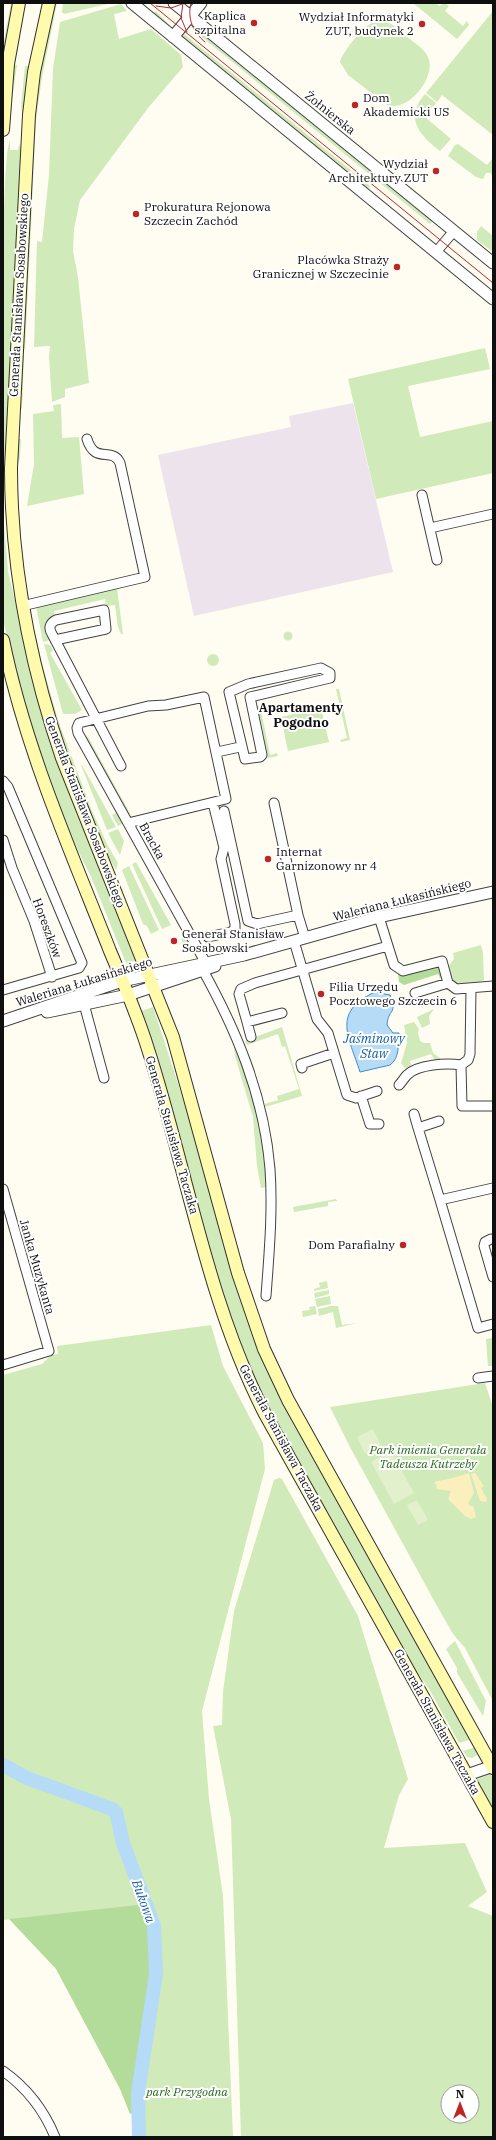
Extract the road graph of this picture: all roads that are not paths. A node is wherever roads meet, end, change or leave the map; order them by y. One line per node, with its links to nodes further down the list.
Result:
1 (19, 3): 8 (main road)
2 (49, 3): 14 (main road, Generała Stanisława Sosabowskiego)
3 (132, 3): 7 (street)
4 (174, 3): 6 (street, Żołnierska)
5 (200, 3): 6 (street)
6 (190, 16): 7 (street); 9 (street, Żołnierska)
7 (173, 38): 10 (street)
8 (3, 130)
9 (454, 231): 10 (street); 11 (street, Żołnierska)
10 (436, 252): 12 (street)
11 (493, 263)
12 (493, 298)
13 (87, 439): 19 (street)
14 (7, 495): 19 (main road, Generała Stanisława Sosabowskiego)
15 (422, 495): 17 (street)
16 (493, 514): 17 (street)
17 (430, 528): 18 (street)
18 (437, 560)
19 (22, 606): 45 (main road, Generała Stanisława Sosabowskiego)
20 (3, 640): 47 (main road, Generała Stanisława Sosabowskiego)
21 (54, 640): 21 (street); 22 (street)
22 (96, 718): 24 (street); 25 (street); 32 (street, Bracka)
23 (240, 747): 23 (street); 24 (street)
24 (217, 752): 29 (street)
25 (121, 766)
26 (3, 775): 28 (street)
27 (3, 781): 43 (street)
28 (17, 800)
29 (214, 803): 32 (street); 38 (street)
30 (274, 803): 35 (street)
31 (224, 811): 35 (street)
32 (128, 823): 42 (street, Bracka)
33 (3, 840): 46 (street, Horeszków)
34 (493, 892): 36 (street, Waleriana Łukasińskiego)
35 (298, 915): 39 (street)
36 (379, 917): 39 (street, Waleriana Łukasińskiego); 41 (street)
37 (67, 937): 43 (street)
38 (208, 937)
39 (305, 938): 40 (street, Waleriana Łukasińskiego)
40 (294, 941): 42 (street, Waleriana Łukasińskiego); 44 (street)
41 (388, 946): 44 (street); 48 (street)
42 (204, 966): 45 (street, Waleriana Łukasińskiego); 50 (street, Waleriana Łukasińskiego); 77 (street, Bracka)
43 (77, 969): 46 (street)
44 (302, 970): 58 (street); 60 (street)
45 (149, 974): 47 (street, Waleriana Łukasińskiego); 50 (main road, Generała Stanisława Taczaka)
46 (52, 977): 52 (street, Horeszków)
47 (122, 981): 54 (main road, Generała Stanisława Taczaka); 57 (street, Waleriana Łukasińskiego)
48 (448, 983): 51 (street); 53 (street)
49 (493, 986): 51 (street)
50 (154, 988): 54 (street, Waleriana Łukasińskiego); 82 (main road, Generała Stanisława Taczaka)
51 (471, 989): 61 (street)
52 (3, 990)
53 (415, 993)
54 (128, 995): 55 (street, Waleriana Łukasińskiego); 83 (main road, Generała Stanisława Taczaka)
55 (84, 1004): 57 (street, Waleriana Łukasińskiego); 63 (street, Waleriana Łukasińskiego)
56 (282, 1012): 58 (street)
57 (3, 1021)
58 (247, 1022): 59 (street)
59 (251, 1037)
60 (334, 1053): 62 (street); 66 (street)
61 (461, 1065): 64 (street); 67 (street)
62 (302, 1068)
63 (104, 1078)
64 (399, 1085)
65 (377, 1091): 66 (street)
66 (361, 1096): 70 (street)
67 (493, 1106)
68 (414, 1114): 71 (street)
69 (439, 1121): 71 (street)
70 (379, 1124)
71 (418, 1128): 74 (street)
72 (493, 1188): 74 (street)
73 (3, 1189): 79 (street, Janka Muzykanta)
74 (440, 1200): 78 (street)
75 (491, 1238): 76 (street)
76 (493, 1277)
77 (266, 1296)
78 (493, 1324)
79 (3, 1365)
80 (493, 1376): 81 (street)
81 (478, 1378)
82 (493, 1767): 83 (street)
83 (467, 1775): 84 (main road, Generała Stanisława Taczaka)
84 (493, 1822)
85 (3, 2072): 86 (street)
86 (55, 2137)

